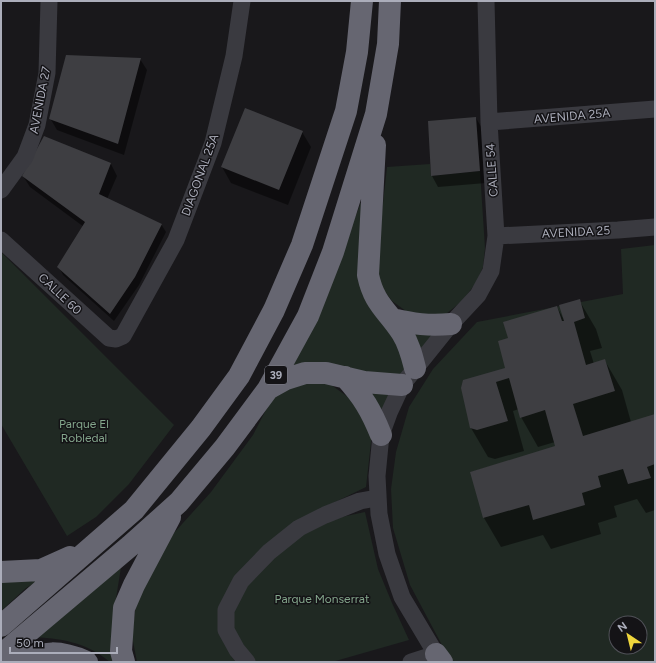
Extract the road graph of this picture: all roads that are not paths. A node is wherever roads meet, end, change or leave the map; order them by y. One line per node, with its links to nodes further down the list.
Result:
1 (50, 1): 9 (street, AVENIDA 27)
2 (242, 1): 15 (street, DIAGONAL 25A)
3 (362, 1): 23 (highway)
4 (390, 1): 7 (highway, 39)
5 (486, 1): 8 (street, CALLE 54)
6 (655, 109): 8 (street, AVENIDA 25A)
7 (376, 114): 13 (highway); 19 (highway, 39)
8 (489, 122): 11 (street, CALLE 54)
9 (1, 190)
10 (655, 226): 11 (street, AVENIDA 25)
11 (496, 236): 14 (street, CALLE 54)
12 (1, 240): 15 (street, CALLE 60)
13 (392, 319): 14 (highway); 16 (highway)
14 (451, 324): 16 (street, CALLE 54)
15 (122, 336)
16 (415, 368): 18 (street, CALLE 54)
17 (345, 377): 18 (highway); 19 (highway); 20 (highway)
18 (402, 385): 20 (street, CALLE 54)
19 (268, 389): 22 (highway, 39)
20 (381, 435): 21 (street, CALLE 54)
21 (378, 498): 27 (street); 28 (street, CALLE 54)
22 (178, 502): 26 (highway, 39); 31 (highway)
23 (134, 510): 24 (highway); 25 (highway)
24 (1, 572)
25 (1, 626)
26 (1, 654)
27 (242, 656)
28 (439, 659): 32 (street)
29 (17, 662): 30 (highway)
30 (87, 662)
31 (124, 662)
32 (411, 662)

